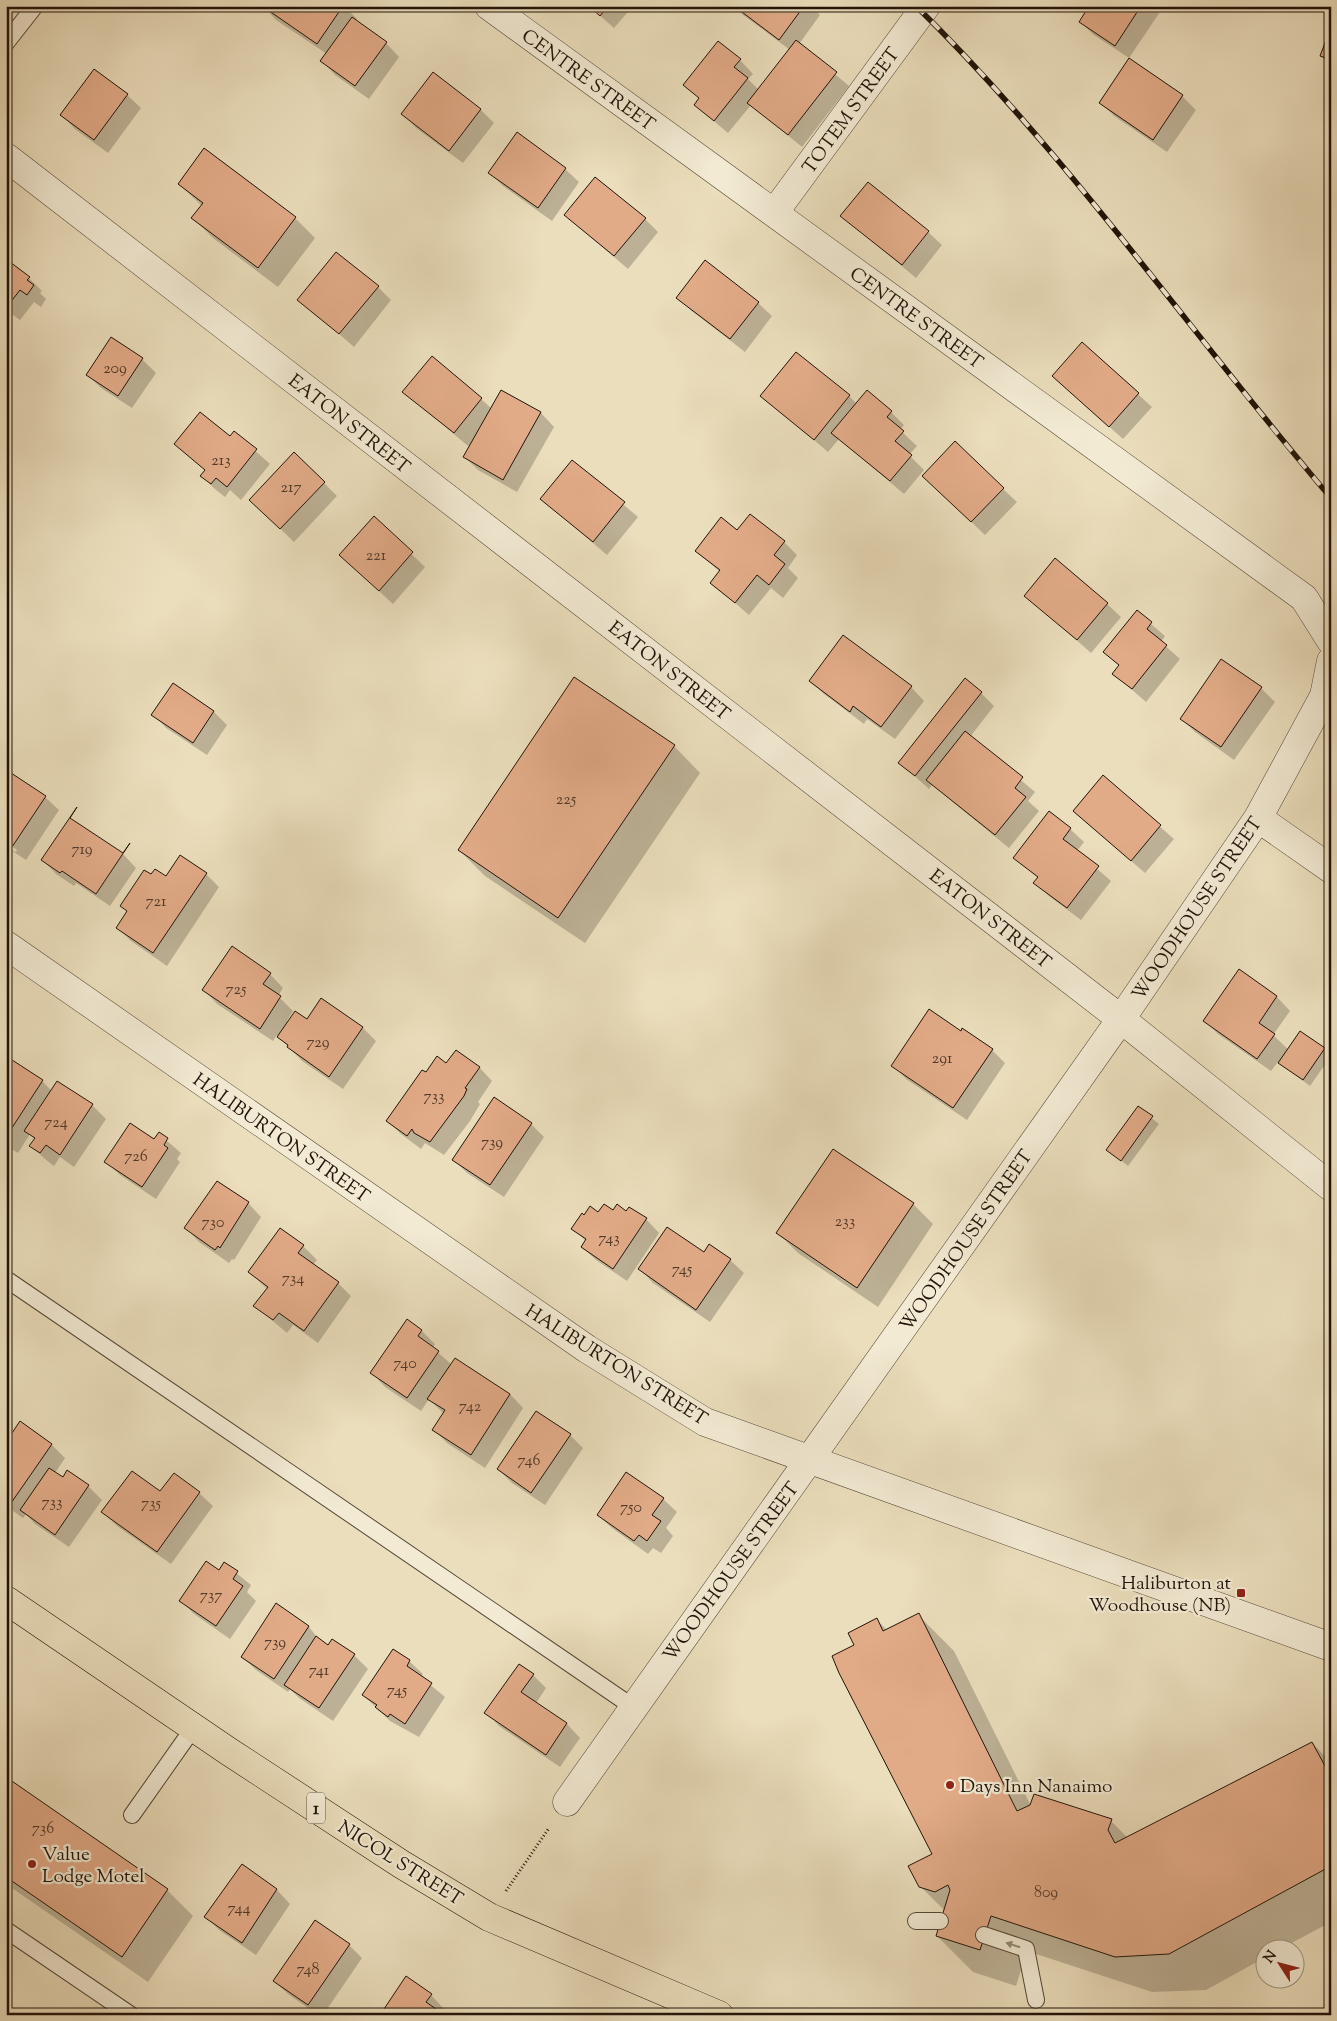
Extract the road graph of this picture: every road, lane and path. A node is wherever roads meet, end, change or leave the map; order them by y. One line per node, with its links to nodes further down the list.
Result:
1 (35, 6): 4 (lane)
2 (489, 6): 6 (street, CENTRE STREET)
3 (926, 6): 6 (street, TOTEM STREET)
4 (6, 43)
5 (6, 157): 12 (street, EATON STREET)
6 (774, 213): 7 (street, CENTRE STREET)
7 (1331, 641)
8 (1331, 661): 9 (street, WOODHOUSE STREET)
9 (1258, 818): 10 (street); 12 (street, WOODHOUSE STREET)
10 (1331, 869)
11 (6, 945): 15 (street, HALIBURTON STREET)
12 (1122, 1019): 13 (street, EATON STREET); 15 (street, WOODHOUSE STREET)
13 (1331, 1187)
14 (6, 1279): 18 (lane)
15 (809, 1461): 17 (street, HALIBURTON STREET); 18 (street, WOODHOUSE STREET)
16 (9, 1607): 19 (highway, NICOL STREET / 1)
17 (1331, 1647)
18 (633, 1707): 20 (street, WOODHOUSE STREET)
19 (194, 1728): 21 (lane); 30 (highway, NICOL STREET / 1)
20 (567, 1802)
21 (132, 1815)
22 (539, 1842): 23 (path)
23 (516, 1876)
24 (916, 1920): 25 (lane)
25 (940, 1921)
26 (6, 1930): 29 (lane)
27 (984, 1935): 28 (lane, one-way to 27)
28 (1036, 2000)
29 (131, 2015)
30 (719, 2015)

